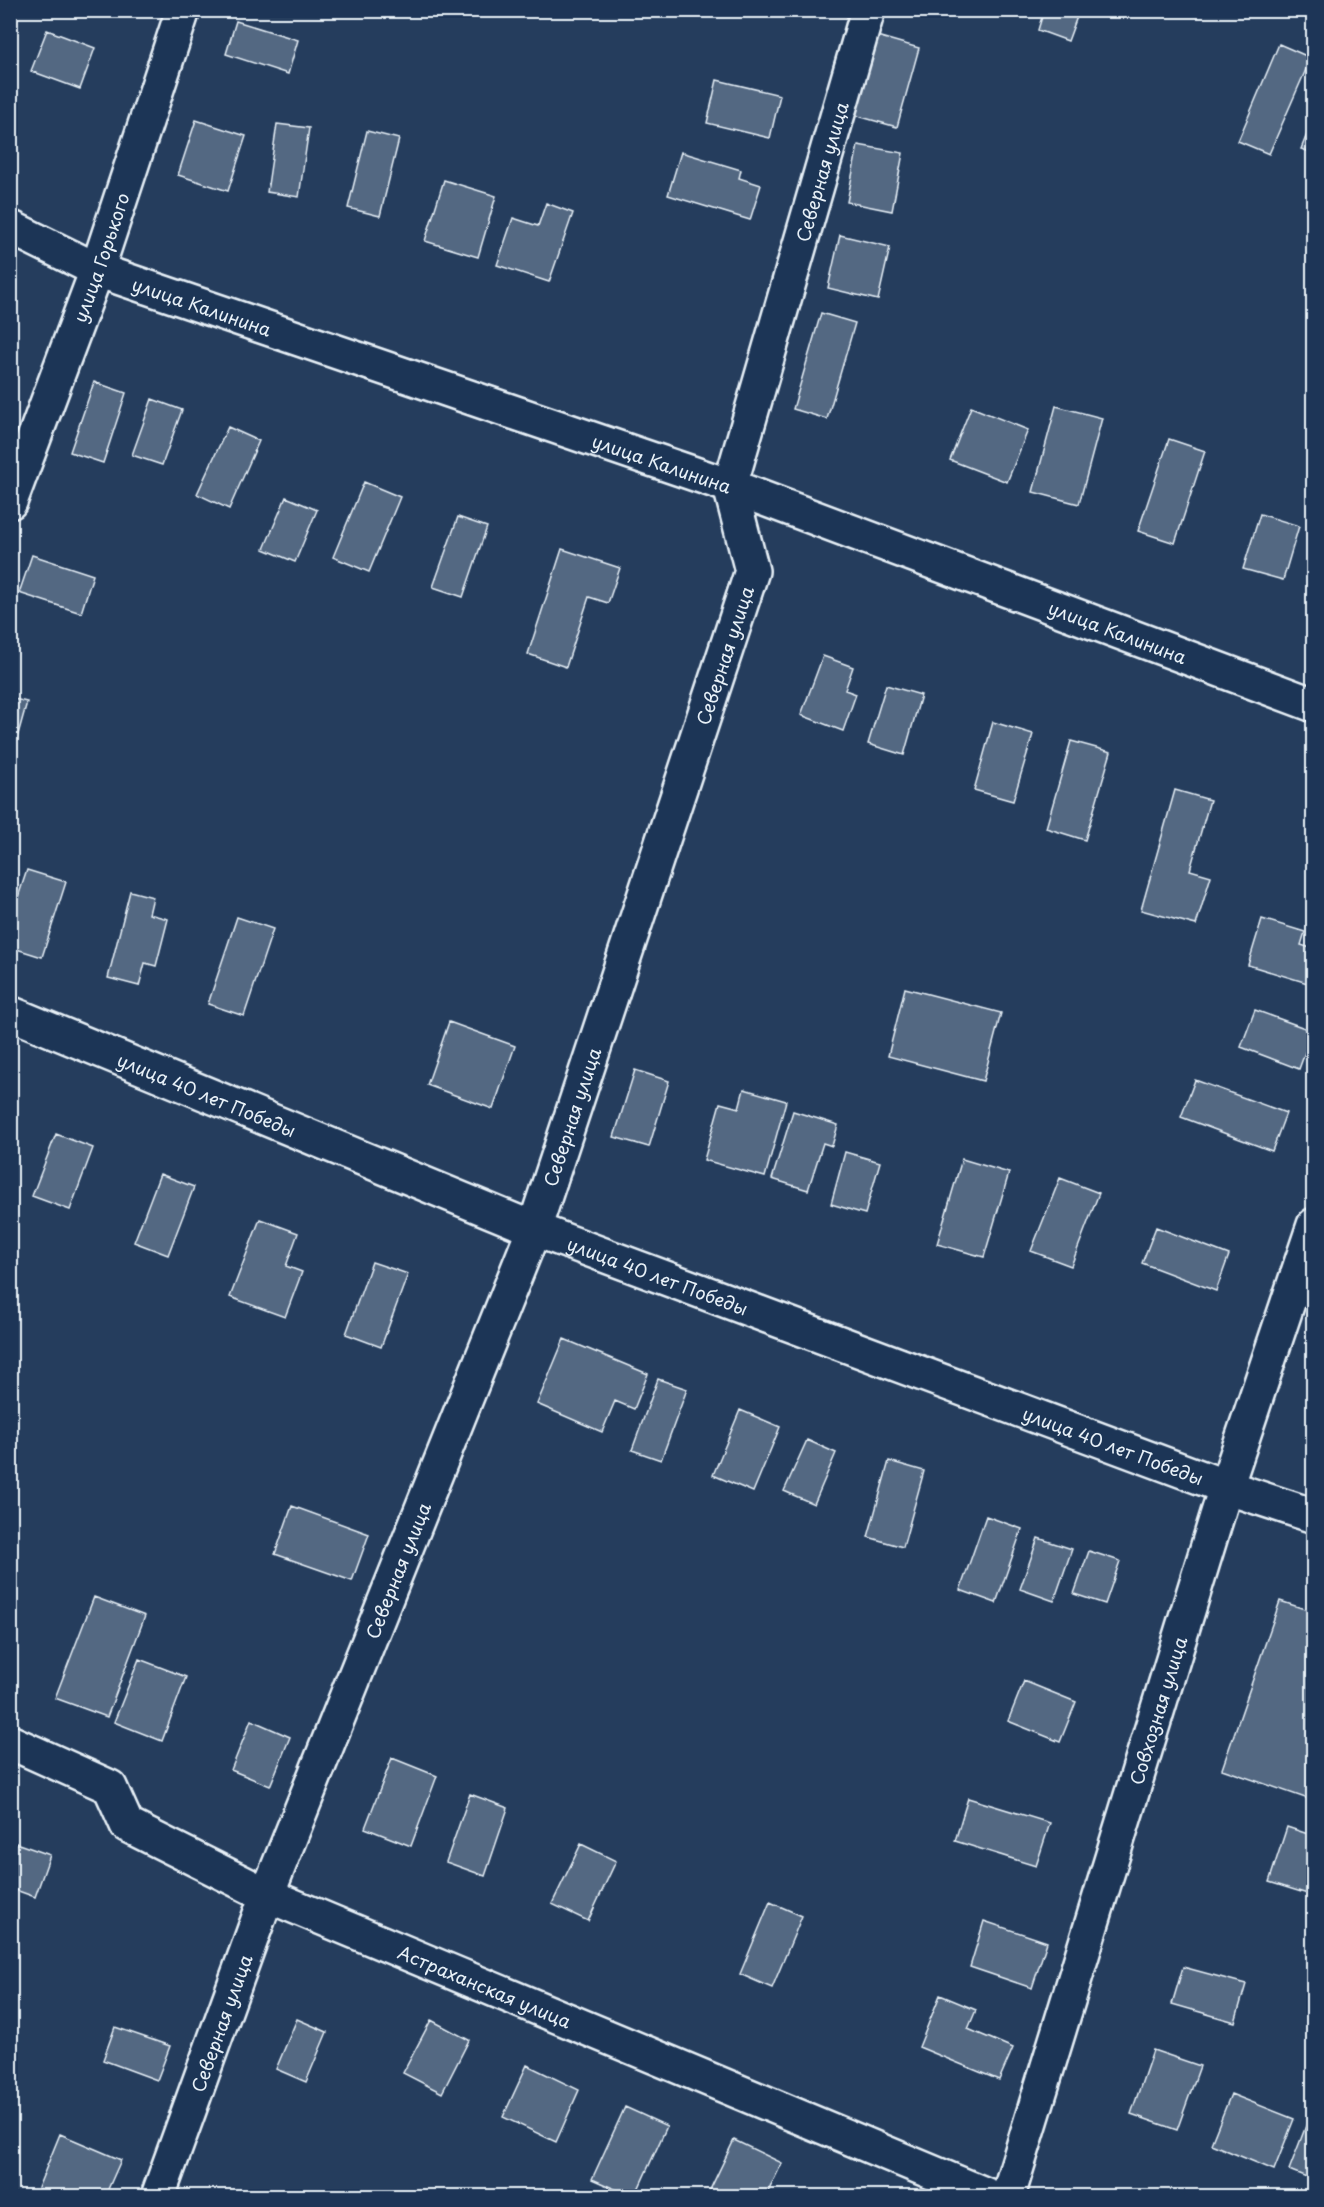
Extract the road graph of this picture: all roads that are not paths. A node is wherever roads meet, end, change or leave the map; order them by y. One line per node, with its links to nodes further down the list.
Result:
1 (183, 10): 4 (street, улица Горького)
2 (868, 10): 5 (street, Северная улица)
3 (10, 227): 4 (street, улица Калинина)
4 (97, 270): 5 (street, улица Калинина); 6 (street, улица Горького)
5 (730, 486): 7 (street, улица Калинина); 10 (street, Северная улица)
6 (10, 502)
7 (1314, 705)
8 (10, 1013): 10 (street, улица 40 лет Победы)
9 (1314, 1225): 11 (street, Совхозная улица)
10 (534, 1229): 11 (street, улица 40 лет Победы); 14 (street, Северная улица)
11 (1226, 1487): 12 (street, улица 40 лет Победы); 17 (street, Совхозная улица)
12 (1314, 1516)
13 (10, 1742): 14 (street, Астраханская улица)
14 (267, 1895): 15 (street, Северная улица); 16 (street, Астраханская улица)
15 (158, 2196)
16 (989, 2196)
17 (1008, 2196)

